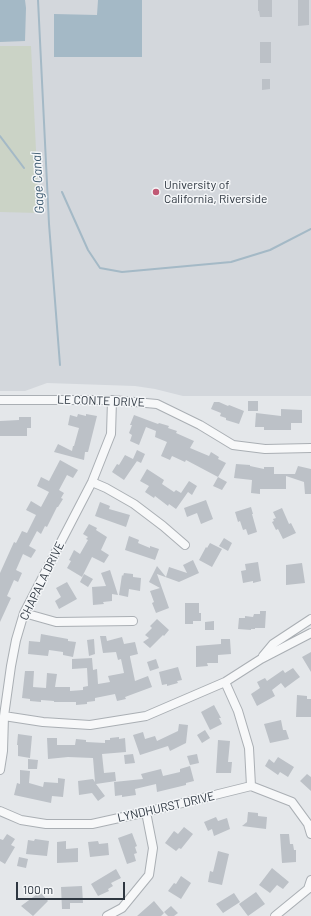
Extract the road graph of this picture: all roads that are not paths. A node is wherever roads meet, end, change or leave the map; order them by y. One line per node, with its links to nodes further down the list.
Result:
1 (0, 400): 2 (street, LE CONTE DRIVE)
2 (112, 400): 3 (street, LE CONTE DRIVE); 4 (street, CHAPALA DRIVE)
3 (311, 448)
4 (92, 482): 5 (street); 6 (street, CHAPALA DRIVE)
5 (185, 545)
6 (24, 614): 8 (street); 12 (street, CHAPALA DRIVE)
7 (311, 619): 10 (street)
8 (133, 621)
9 (311, 633): 10 (street)
10 (261, 659): 11 (street)
11 (225, 682): 12 (street); 14 (street)
12 (4, 716): 13 (street, CHAPALA DRIVE)
13 (0, 770)
14 (251, 786): 16 (street, LYNDHURST DRIVE); 17 (street)
15 (0, 811): 16 (street, LYNDHURST DRIVE)
16 (146, 812): 19 (street)
17 (311, 834)
18 (311, 880): 20 (street)
19 (106, 916)
20 (275, 916)

